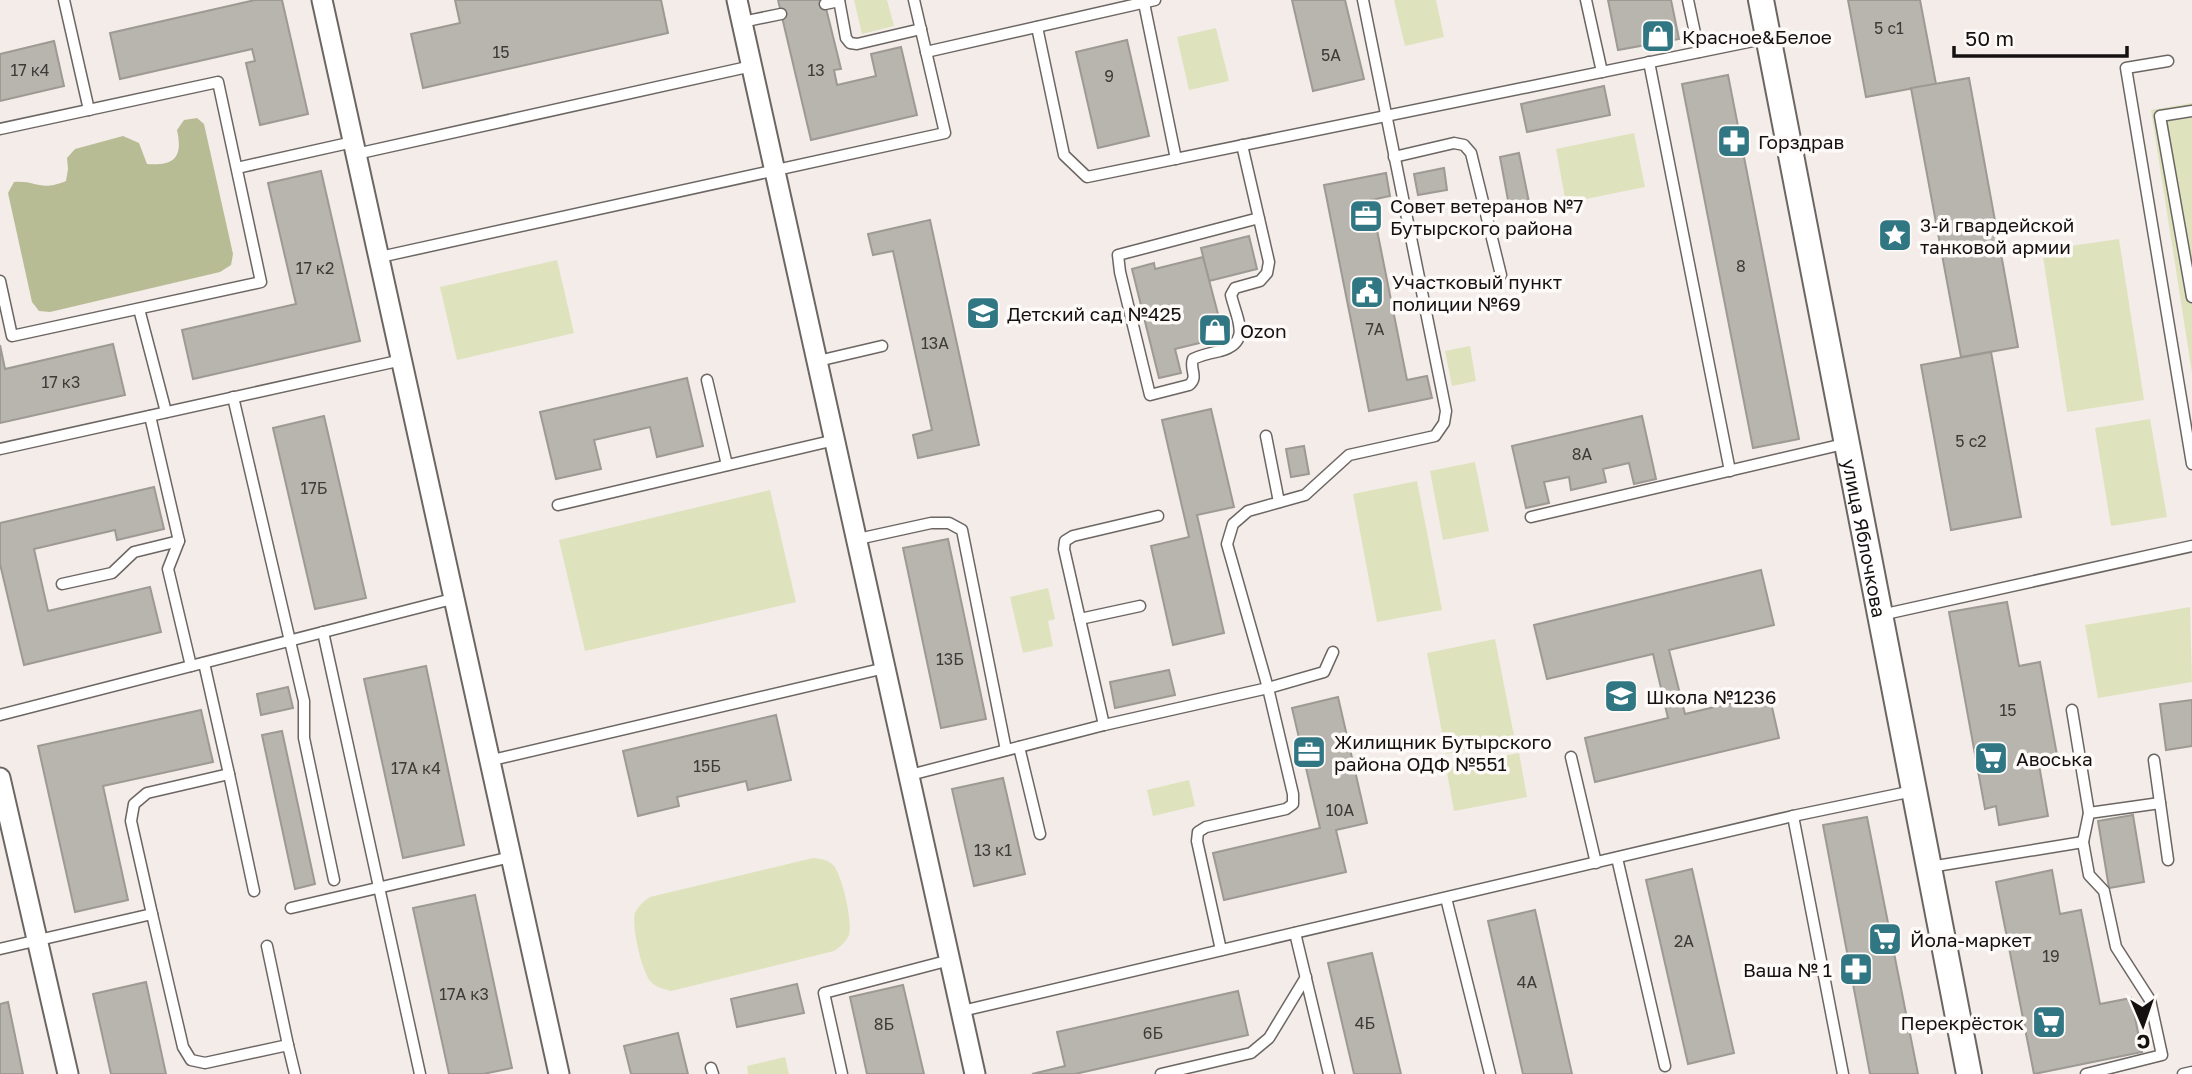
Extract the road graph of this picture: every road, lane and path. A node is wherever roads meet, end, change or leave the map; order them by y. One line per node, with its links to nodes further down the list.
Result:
1 (64, 0): 24 (lane)
2 (322, 0): 29 (street)
3 (737, 0): 14 (street)
4 (915, 0): 16 (lane)
5 (1155, 0): 11 (lane)
6 (1363, 0): 26 (lane)
7 (1586, 0): 23 (lane)
8 (1688, 0): 19 (lane)
9 (1761, 0): 17 (street, улица Яблочкова)
10 (839, 1): 12 (lane); 16 (lane)
11 (1144, 3): 15 (lane); 31 (lane)
12 (825, 4)
13 (781, 14): 14 (lane)
14 (742, 22): 22 (street)
15 (1037, 27): 18 (lane); 31 (lane)
16 (921, 29): 18 (lane)
17 (1768, 38): 19 (lane); 49 (street, улица Яблочкова)
18 (926, 52): 33 (lane)
19 (1699, 52): 21 (lane)
20 (2168, 61): 51 (lane)
21 (1649, 62): 23 (lane); 53 (lane)
22 (752, 66): 29 (lane); 33 (street)
23 (1602, 72): 26 (lane)
24 (89, 110): 27 (lane); 32 (lane)
25 (2192, 111): 38 (lane)
26 (1386, 116): 28 (lane); 30 (lane)
27 (0, 129)
28 (1242, 145): 31 (lane); 34 (lane)
29 (355, 148): 32 (lane); 35 (street)
30 (1394, 157): 36 (lane); 54 (lane)
31 (1176, 159)
32 (237, 168): 39 (lane)
33 (776, 170): 35 (lane); 42 (street)
34 (1259, 218): 34 (lane)
35 (380, 257): 41 (street)
36 (1501, 275)
37 (0, 281): 39 (lane)
38 (2192, 297)
39 (139, 309): 45 (lane)
40 (882, 346): 42 (lane)
41 (402, 360): 44 (lane); 62 (street)
42 (818, 361): 48 (street)
43 (707, 380): 52 (lane)
44 (233, 397): 45 (lane); 67 (lane)
45 (166, 412): 46 (lane)
46 (150, 416): 50 (lane); 59 (lane)
47 (1266, 436): 54 (lane)
48 (835, 440): 52 (lane); 58 (street)
49 (1848, 443): 53 (lane); 64 (street, улица Яблочкова)
50 (0, 449)
51 (2192, 464)
52 (727, 465): 55 (lane)
53 (1730, 471): 57 (lane)
54 (1279, 502): 72 (lane)
55 (558, 505)
56 (1158, 516): 65 (lane)
57 (1531, 517)
58 (858, 540): 71 (street); 77 (lane)
59 (179, 541): 61 (lane); 70 (lane)
60 (2192, 545): 64 (lane)
61 (62, 584)
62 (452, 599): 66 (lane); 80 (street)
63 (1140, 606): 65 (lane)
64 (1880, 615): 84 (street, улица Яблочкова)
65 (1080, 619): 75 (lane)
66 (323, 632): 67 (lane); 96 (lane)
67 (290, 641): 69 (lane); 95 (lane)
68 (1333, 652): 72 (lane)
69 (204, 663): 70 (lane); 81 (lane)
70 (191, 666): 74 (lane)
71 (886, 668): 80 (lane); 82 (street)
72 (1268, 688): 75 (lane); 105 (lane)
73 (2072, 710): 86 (lane)
74 (0, 715)
75 (1104, 725): 76 (lane)
76 (1019, 747): 77 (lane); 88 (lane)
77 (1006, 750): 82 (lane)
78 (1571, 757): 93 (lane)
79 (2154, 760): 85 (lane)
80 (488, 761): 90 (street)
81 (229, 774): 97 (lane); 100 (lane)
82 (910, 775): 106 (street)
83 (0, 778): 102 (street)
84 (1914, 790): 87 (lane); 94 (street, улица Яблочкова)
85 (2160, 803): 86 (lane); 92 (lane)
86 (2089, 813): 89 (lane)
87 (1793, 816): 91 (lane); 121 (lane)
88 (1040, 834)
89 (2083, 842): 94 (lane); 123 (lane)
90 (511, 858): 96 (lane); 115 (street)
91 (1617, 858): 93 (lane); 110 (lane)
92 (2168, 860)
93 (1596, 863): 98 (lane)
94 (1929, 867): 122 (street, улица Яблочкова)
95 (334, 880)
96 (379, 887): 99 (lane); 114 (lane)
97 (254, 891)
98 (1446, 898): 101 (lane); 120 (lane)
99 (291, 908)
100 (152, 914): 102 (lane); 109 (lane)
101 (1295, 933): 105 (lane); 107 (lane)
102 (37, 941): 104 (lane); 112 (street)
103 (267, 946): 109 (lane)
104 (0, 949)
105 (1221, 950): 108 (lane)
106 (951, 960): 108 (street); 116 (lane)
107 (1306, 977): 118 (lane); 119 (lane)
108 (962, 1011): 117 (street)
109 (288, 1045): 113 (lane)
110 (1665, 1066)
111 (2192, 1072): 124 (lane)
112 (68, 1074)
113 (295, 1074)
114 (420, 1074)
115 (559, 1074)
116 (842, 1074)
117 (975, 1074)
118 (1161, 1074)
119 (1329, 1074)
120 (1490, 1074)
121 (1843, 1074)
122 (1969, 1074)
123 (2086, 1074)
124 (2183, 1074)

